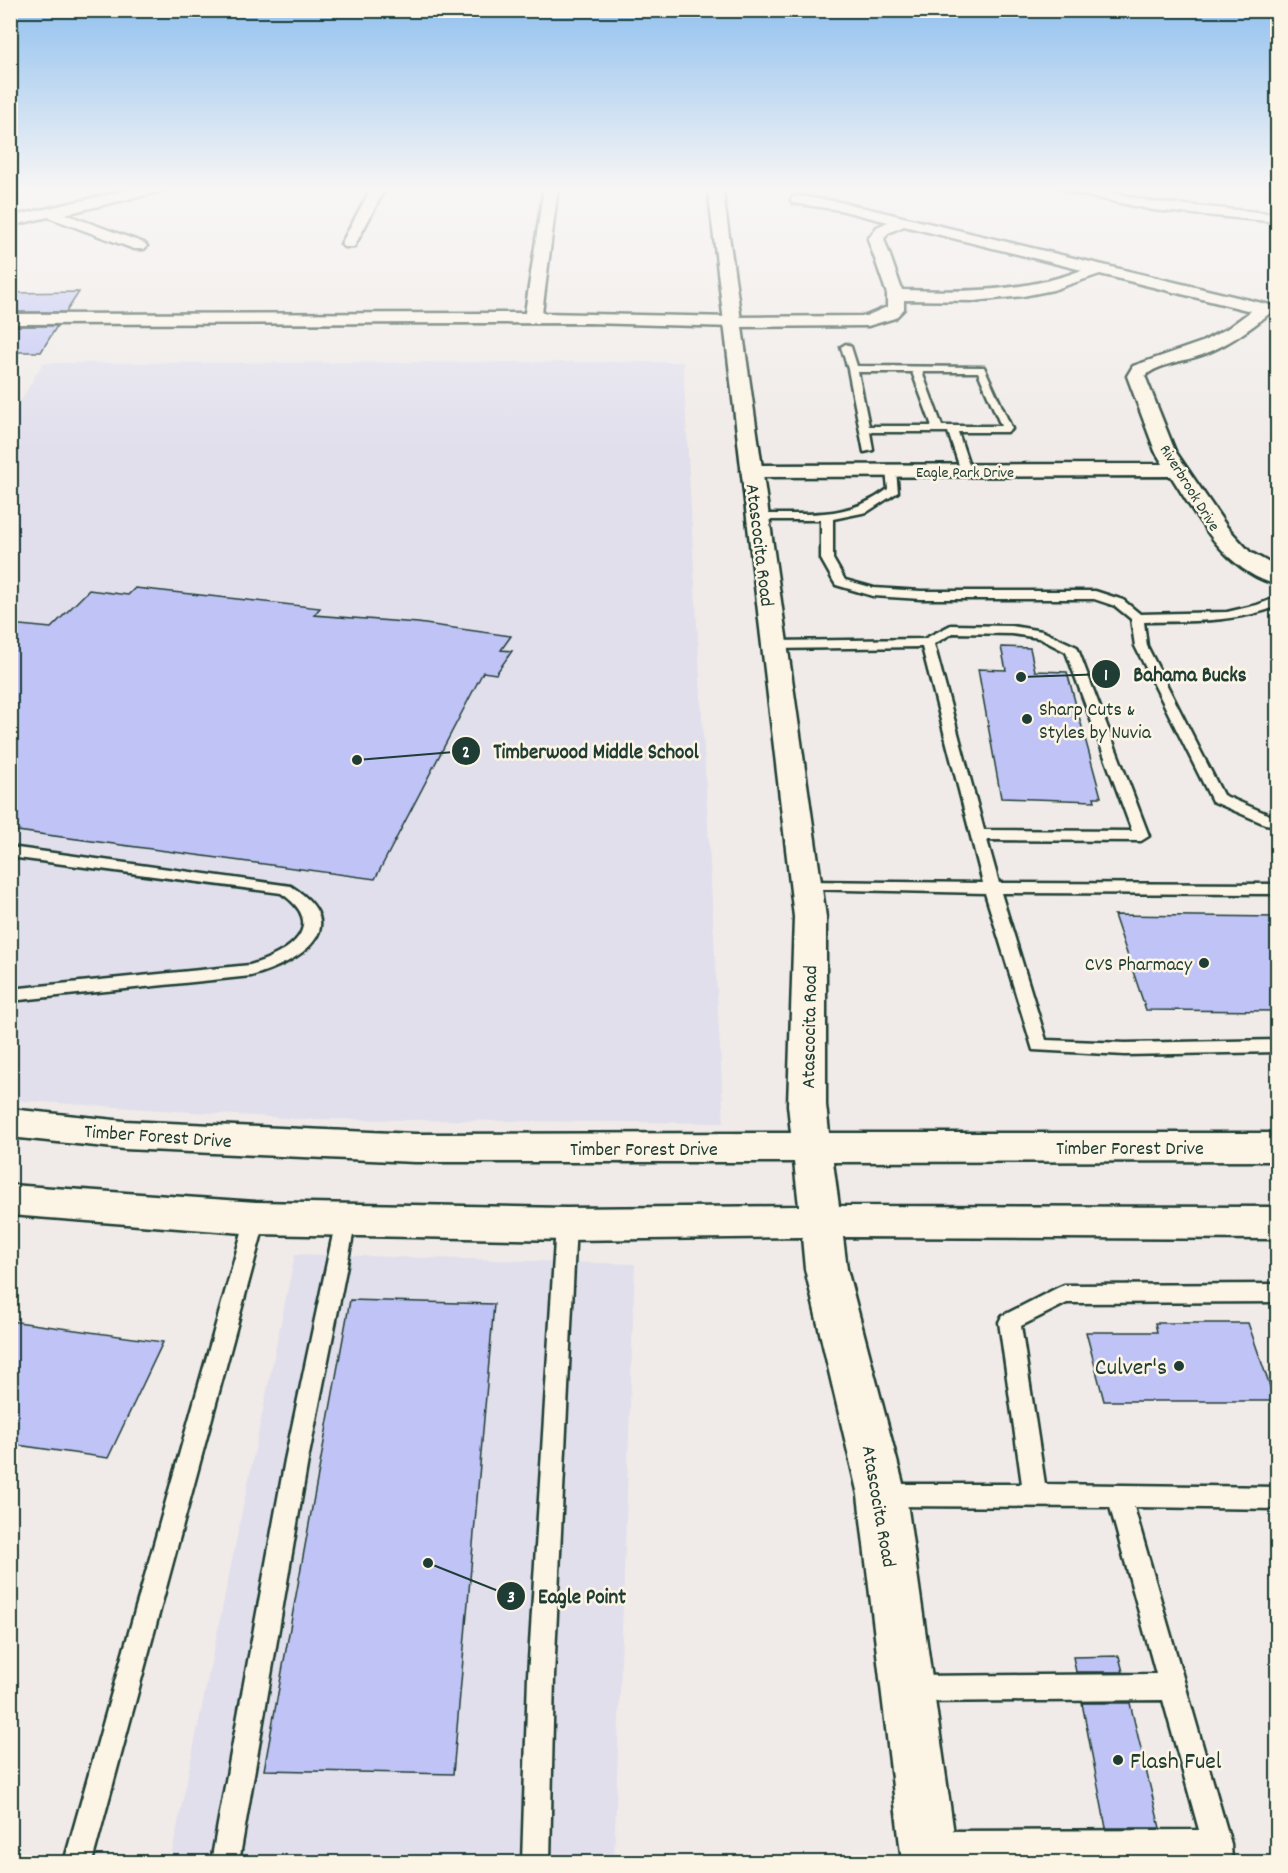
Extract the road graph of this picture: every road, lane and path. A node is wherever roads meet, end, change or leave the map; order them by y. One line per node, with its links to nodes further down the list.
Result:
1 (540, 274): 7 (street)
2 (728, 274): 9 (street, Atascocita Road)
3 (888, 274): 6 (street)
4 (1085, 274): 6 (street)
5 (1120, 274): 24 (street, Riverbrook Drive)
6 (895, 295): 9 (street)
7 (532, 318): 8 (street); 9 (street)
8 (10, 319)
9 (734, 322): 16 (street, Atascocita Road)
10 (846, 346): 11 (lane)
11 (853, 369): 12 (lane); 13 (lane)
12 (916, 369): 14 (lane); 15 (lane)
13 (864, 429): 14 (lane); 19 (lane)
14 (938, 429): 15 (lane)
15 (952, 429): 21 (lane)
16 (749, 450): 17 (street); 27 (street, Atascocita Road)
17 (773, 450)
18 (844, 450): 19 (street, Eagle Park Drive)
19 (868, 450): 25 (street, Eagle Park Drive)
20 (936, 450): 21 (street, Eagle Park Drive)
21 (959, 450): 22 (street, Eagle Park Drive); 28 (lane)
22 (982, 450)
23 (1062, 450): 24 (street)
24 (1165, 451): 26 (street, Riverbrook Drive)
25 (891, 460): 27 (street, Eagle Park Drive); 28 (street, Eagle Park Drive); 29 (lane)
26 (1178, 470): 28 (street, Eagle Park Drive); 31 (street, Riverbrook Drive)
27 (752, 471): 30 (street, Atascocita Road)
28 (966, 471)
29 (827, 516): 30 (lane); 33 (lane)
30 (758, 517): 35 (street, Atascocita Road)
31 (1278, 578)
32 (1278, 601): 33 (lane)
33 (1137, 618): 36 (lane)
34 (927, 644): 35 (lane); 37 (lane); 37 (lane)
35 (774, 645): 39 (street, Atascocita Road)
36 (1278, 821)
37 (978, 836): 40 (lane)
38 (10, 852): 42 (lane)
39 (806, 886): 40 (lane); 45 (street, Atascocita Road)
40 (992, 888): 41 (lane); 43 (lane)
41 (1278, 889)
42 (10, 995)
43 (1278, 1046)
44 (10, 1123): 45 (street, Timber Forest Drive)
45 (812, 1147): 46 (street, Timber Forest Drive); 50 (street, Atascocita Road)
46 (1278, 1147)
47 (10, 1200): 48 (street)
48 (256, 1218): 49 (street); 62 (lane)
49 (346, 1220): 52 (street); 63 (lane)
50 (822, 1221): 51 (street); 52 (street); 54 (street, Atascocita Road)
51 (1278, 1223)
52 (566, 1224): 64 (lane)
53 (1278, 1293): 55 (lane)
54 (882, 1495): 55 (lane); 59 (street, Atascocita Road)
55 (1035, 1495): 56 (lane)
56 (1119, 1496): 57 (lane); 58 (lane)
57 (1278, 1498)
58 (1173, 1687): 59 (lane); 60 (lane)
59 (908, 1689): 61 (street, Atascocita Road)
60 (1217, 1853): 61 (lane)
61 (929, 1854)
62 (78, 1863)
63 (225, 1863)
64 (536, 1863)

